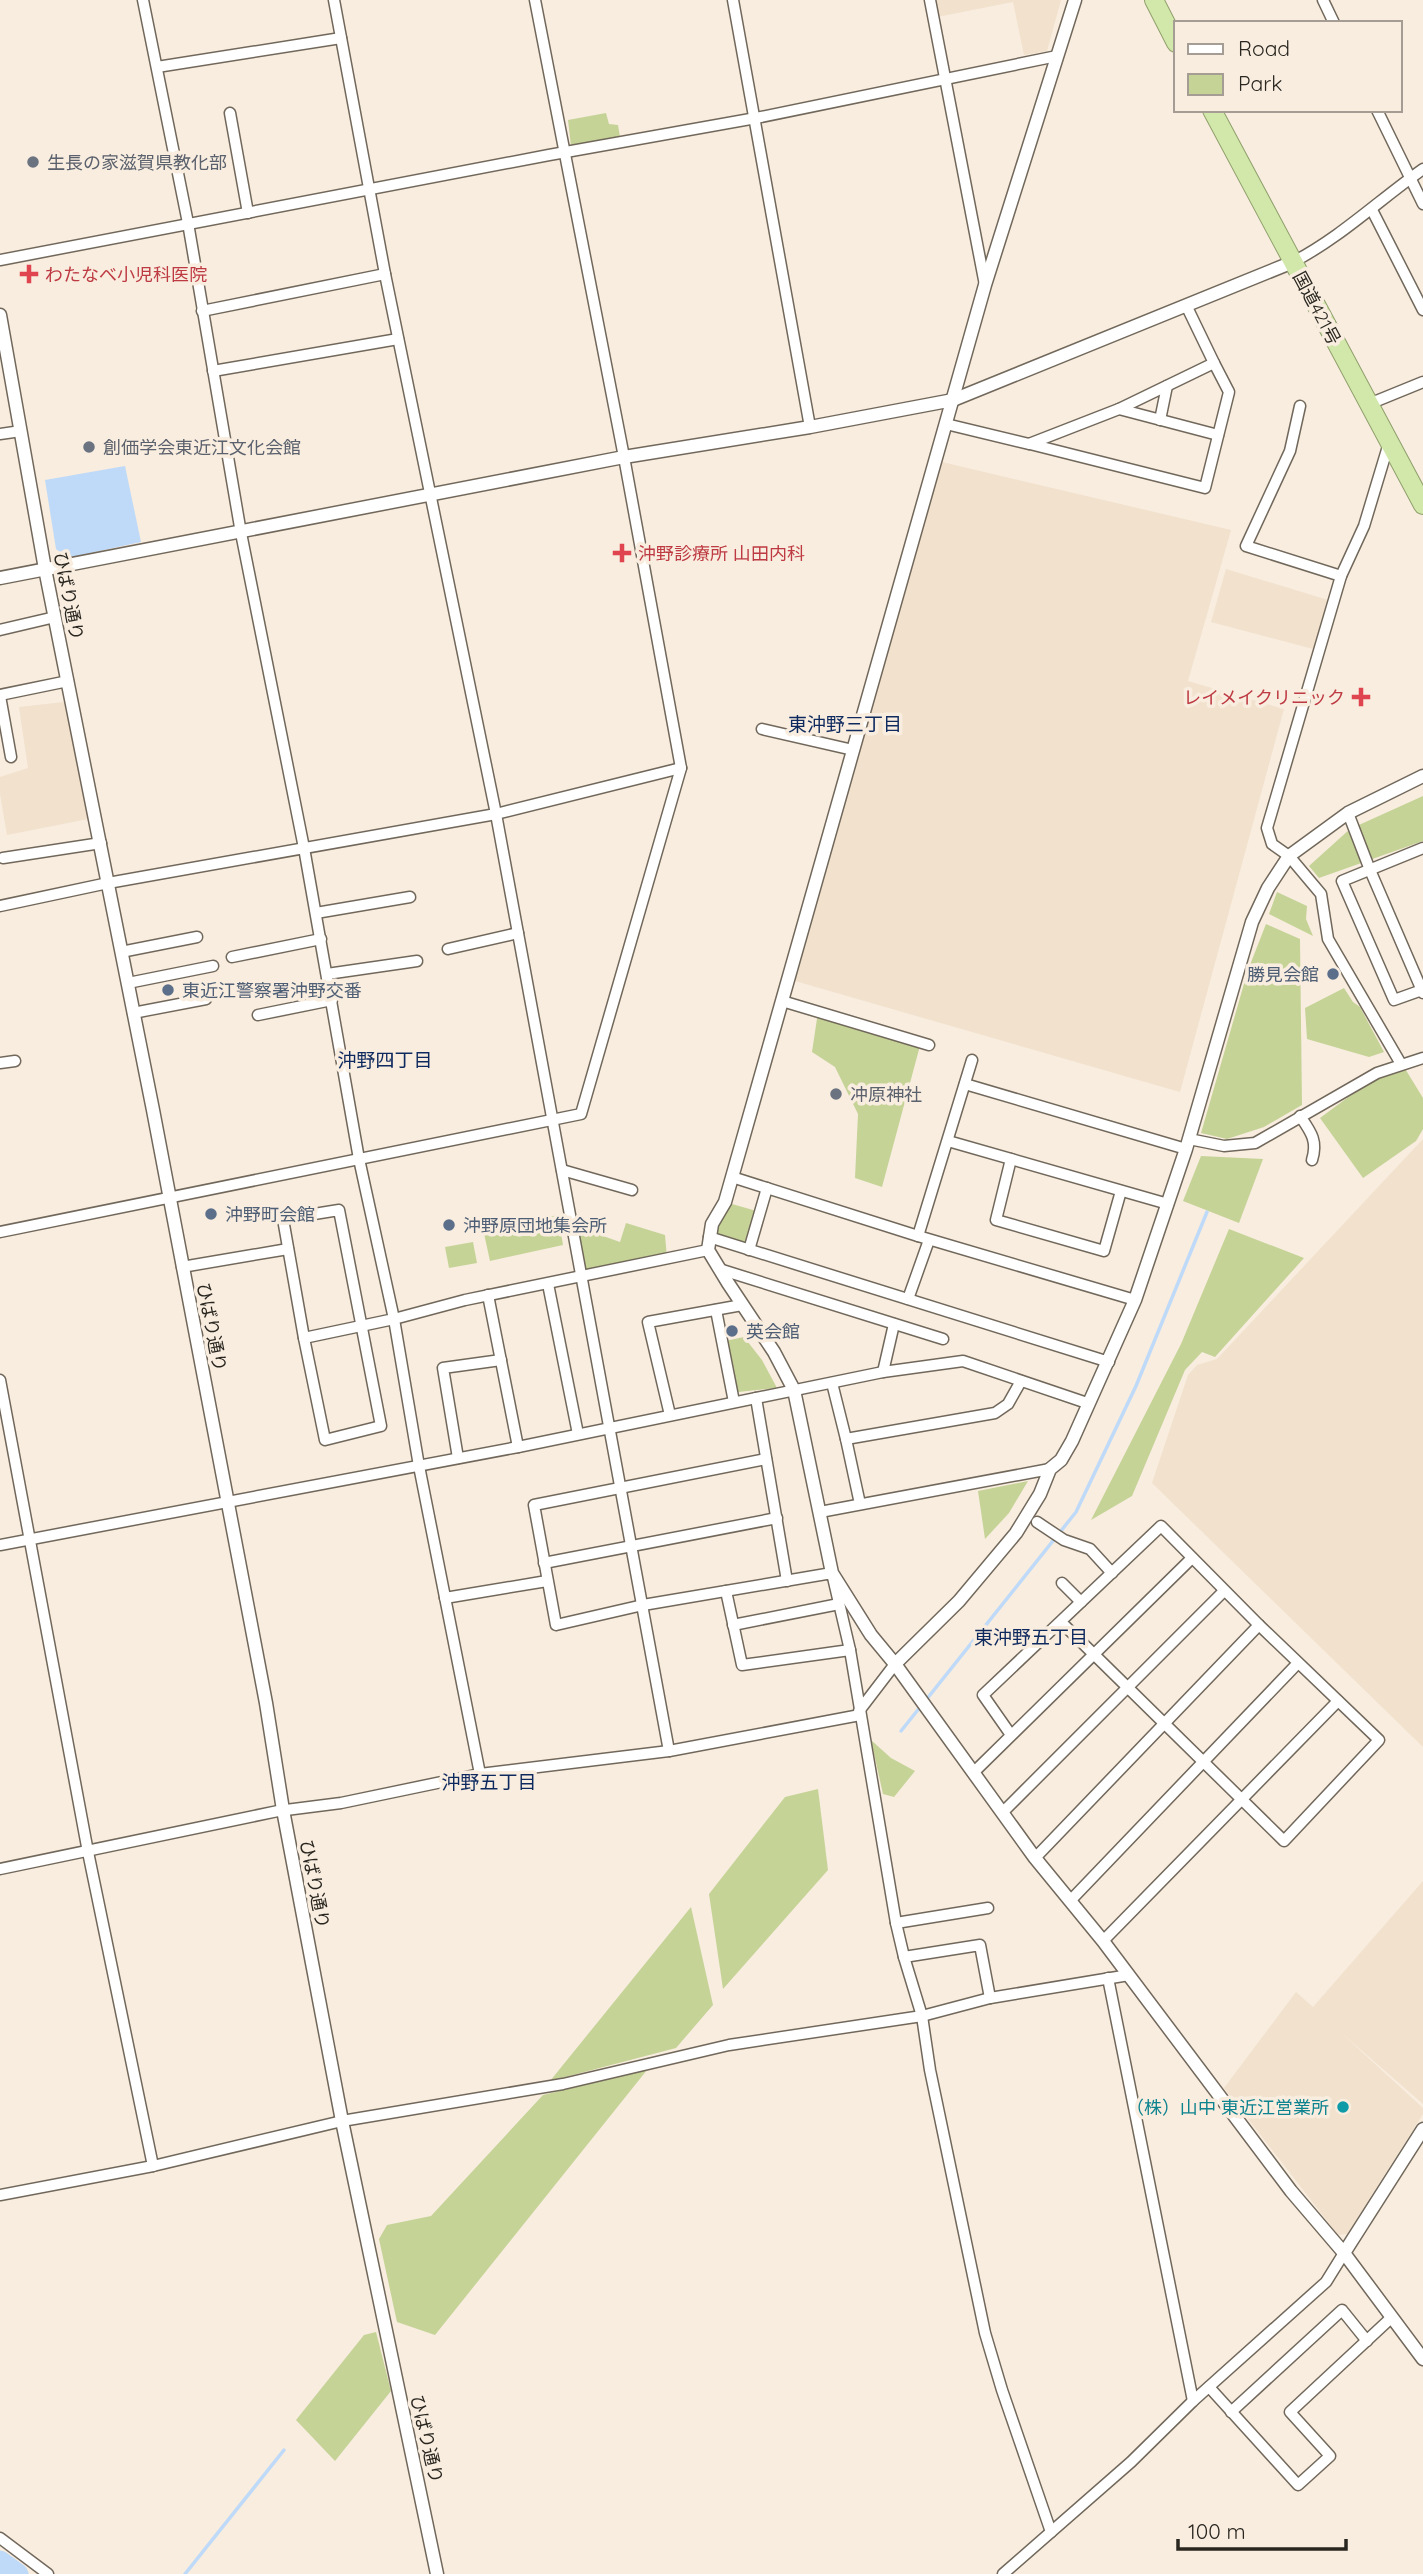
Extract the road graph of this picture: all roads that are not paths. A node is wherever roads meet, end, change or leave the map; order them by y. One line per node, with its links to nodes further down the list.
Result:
1 (143, 0): 13 (street)
2 (334, 0): 10 (street)
3 (535, 0): 19 (street)
4 (733, 0): 18 (street)
5 (930, 0): 14 (street)
6 (1075, 0): 12 (street)
7 (1154, 0): 11 (highway)
8 (1323, 0): 9 (street)
9 (1333, 21)
10 (341, 38): 13 (street); 22 (street)
11 (1174, 39)
12 (1057, 55): 14 (street); 30 (street)
13 (157, 67): 26 (street)
14 (946, 80): 18 (street); 30 (street)
15 (1213, 112): 28 (highway, 国道421号)
16 (1378, 112): 21 (street)
17 (230, 113): 25 (street)
18 (756, 118): 19 (street); 46 (street)
19 (565, 152): 22 (street); 52 (street)
20 (1423, 169): 21 (street)
21 (1410, 178): 23 (street); 24 (street)
22 (370, 190): 25 (street); 29 (street)
23 (1423, 204)
24 (1372, 210): 28 (street); 32 (street)
25 (248, 213): 26 (street)
26 (188, 223): 27 (street); 33 (street)
27 (0, 260)
28 (1293, 262): 31 (street); 41 (highway, 国道421号)
29 (385, 274): 33 (street); 35 (street)
30 (985, 285): 40 (street)
31 (1186, 305): 36 (street); 40 (street)
32 (1423, 310)
33 (202, 312): 37 (street)
34 (0, 315): 47 (street, ひばり通り)
35 (398, 339): 37 (street); 53 (street)
36 (1214, 363): 39 (street); 49 (street)
37 (213, 370): 55 (street)
38 (1423, 382): 41 (street)
39 (1167, 386): 43 (street); 44 (street)
40 (953, 400): 45 (street); 46 (street)
41 (1369, 404): 50 (highway, 国道421号)
42 (1300, 405): 57 (street)
43 (1119, 409): 44 (street); 51 (street)
44 (1160, 420): 49 (street)
45 (946, 424): 51 (street); 64 (street)
46 (810, 427): 52 (street)
47 (21, 430): 48 (street); 56 (street, ひばり通り)
48 (0, 434)
49 (1218, 435): 51 (street)
50 (1389, 443): 54 (highway, 国道421号); 57 (street)
51 (1029, 444)
52 (624, 457): 53 (street); 66 (street)
53 (431, 495): 55 (street); 69 (street)
54 (1423, 505)
55 (241, 533): 56 (street); 71 (street)
56 (46, 569): 58 (street); 59 (street, ひばり通り)
57 (1341, 576): 73 (street)
58 (0, 578)
59 (55, 617): 60 (street); 61 (street, ひばり通り)
60 (0, 630)
61 (68, 681): 62 (street); 70 (street, ひばり通り)
62 (0, 695): 65 (street)
63 (762, 729): 64 (street)
64 (853, 750): 93 (street)
65 (11, 757)
66 (681, 768): 69 (street); 104 (street)
67 (1423, 776): 68 (street)
68 (1348, 813): 73 (street); 75 (street)
69 (496, 814): 71 (street); 80 (street)
70 (101, 843): 74 (street); 76 (street, ひばり通り)
71 (304, 848): 76 (street); 79 (street)
72 (1423, 848): 75 (street)
73 (1289, 856): 101 (street); 106 (street)
74 (3, 858)
75 (1370, 870): 90 (street); 90 (street)
76 (108, 883): 78 (street); 84 (street, ひばり通り)
77 (410, 897): 79 (street)
78 (0, 906)
79 (316, 913): 82 (street)
80 (517, 933): 83 (street); 104 (street)
81 (197, 937): 84 (street)
82 (321, 939): 85 (street); 88 (street)
83 (448, 948)
84 (121, 951): 89 (street, ひばり通り)
85 (232, 957)
86 (417, 961): 88 (street)
87 (213, 966): 89 (street)
88 (327, 974): 92 (street)
89 (128, 983): 94 (street, ひばり通り)
90 (1422, 991)
91 (206, 999): 94 (street)
92 (332, 1000): 95 (street); 107 (street)
93 (782, 1001): 96 (street); 111 (street)
94 (133, 1013): 115 (street, ひばり通り)
95 (258, 1015)
96 (929, 1045)
97 (1423, 1058): 101 (street)
98 (972, 1060): 102 (street)
99 (15, 1061): 100 (street)
100 (0, 1063)
101 (1401, 1064): 103 (street)
102 (965, 1084): 105 (street); 106 (street)
103 (1300, 1116): 106 (street); 109 (street)
104 (552, 1120): 107 (street); 110 (street)
105 (948, 1141): 108 (street); 118 (street)
106 (1188, 1144): 116 (street)
107 (359, 1159): 115 (street); 131 (street)
108 (1011, 1159): 114 (street); 114 (street)
109 (1312, 1160)
110 (562, 1170): 113 (street); 124 (street)
111 (732, 1177): 112 (street); 119 (street)
112 (767, 1188): 118 (street); 121 (street)
113 (632, 1190)
114 (1121, 1191): 116 (street)
115 (169, 1199): 117 (street); 122 (street, ひばり通り)
116 (1168, 1204): 128 (street)
117 (0, 1233)
118 (924, 1238): 127 (street); 128 (street)
119 (709, 1244): 121 (street); 123 (street); 124 (street)
120 (288, 1249): 122 (street); 133 (street); 134 (street)
121 (749, 1250): 127 (street)
122 (183, 1267): 156 (street, ひばり通り)
123 (719, 1269): 129 (street); 132 (street)
124 (582, 1276): 125 (street); 147 (street)
125 (548, 1284): 126 (street); 148 (street)
126 (488, 1295): 131 (street); 136 (street)
127 (908, 1299): 137 (street)
128 (1135, 1300): 137 (street)
129 (742, 1305): 130 (street); 142 (street)
130 (716, 1310): 144 (street); 146 (street)
131 (394, 1319): 133 (street); 153 (street)
132 (894, 1324): 135 (street); 138 (street)
133 (362, 1326): 134 (street); 134 (street)
134 (304, 1338)
135 (943, 1339)
136 (501, 1360): 150 (street); 151 (street)
137 (1109, 1362): 145 (street)
138 (883, 1372): 140 (street); 141 (street)
139 (0, 1380): 161 (street)
140 (1021, 1381): 145 (street); 149 (street)
141 (832, 1383): 142 (street); 149 (street)
142 (793, 1390): 143 (street); 158 (street)
143 (756, 1398): 144 (street); 152 (street)
144 (734, 1402): 146 (street)
145 (1087, 1403): 154 (street)
146 (670, 1415): 147 (street)
147 (610, 1428): 148 (street); 155 (street)
148 (578, 1434): 150 (street)
149 (846, 1439): 157 (street)
150 (518, 1447): 151 (street)
151 (458, 1458): 153 (street)
152 (766, 1459): 155 (street); 159 (street)
153 (419, 1466): 156 (street); 173 (street)
154 (1050, 1469): 157 (street); 183 (street)
155 (621, 1488): 163 (street); 165 (street)
156 (227, 1501): 161 (street); 194 (street, ひばり通り)
157 (860, 1504): 158 (street)
158 (820, 1512): 166 (street)
159 (777, 1518): 163 (street); 169 (street)
160 (1037, 1522): 167 (street)
161 (31, 1540): 162 (street); 196 (street)
162 (0, 1545)
163 (631, 1546): 165 (street); 176 (street)
164 (1192, 1558): 167 (street); 172 (street); 181 (street)
165 (544, 1563): 168 (street)
166 (832, 1573): 169 (street); 175 (street); 183 (street)
167 (1112, 1573): 174 (street)
168 (547, 1581): 173 (street); 176 (street)
169 (787, 1581): 171 (street)
170 (1062, 1583): 174 (street)
171 (726, 1591): 176 (street); 178 (street)
172 (1224, 1591): 179 (street); 184 (street)
173 (446, 1598): 192 (street)
174 (1081, 1602): 177 (street)
175 (839, 1604): 178 (street); 180 (street)
176 (643, 1605): 189 (street)
177 (1061, 1622): 181 (street); 188 (street)
178 (733, 1625): 180 (street)
179 (1259, 1625): 182 (street); 187 (street)
180 (850, 1650): 186 (street)
181 (1094, 1654): 184 (street); 188 (street)
182 (1298, 1663): 185 (street); 190 (street)
183 (895, 1664): 186 (street); 191 (street)
184 (1128, 1688): 187 (street); 195 (street)
185 (1338, 1700): 193 (street); 193 (street)
186 (859, 1713): 189 (street); 201 (street)
187 (1164, 1724): 190 (street); 197 (street)
188 (1011, 1735): 191 (street)
189 (669, 1751): 192 (street)
190 (1203, 1762): 193 (street); 199 (street)
191 (973, 1773): 195 (street)
192 (480, 1774): 194 (street)
193 (1241, 1799): 202 (street)
194 (283, 1810): 196 (street); 208 (street, ひばり通り)
195 (1003, 1812): 197 (street)
196 (88, 1852): 198 (street); 210 (street)
197 (1035, 1857): 199 (street)
198 (0, 1869)
199 (1070, 1901): 202 (street)
200 (988, 1908): 201 (street)
201 (896, 1923): 203 (street)
202 (1102, 1941): 204 (street)
203 (904, 1958): 206 (street); 207 (street)
204 (1129, 1975): 205 (street); 212 (street)
205 (1108, 1978): 206 (street); 217 (street)
206 (990, 1998): 207 (street)
207 (922, 2016): 208 (street); 219 (street)
208 (342, 2121): 210 (street); 222 (street, ひばり通り)
209 (1423, 2129): 212 (street)
210 (153, 2165): 211 (street)
211 (0, 2195)
212 (1344, 2253): 213 (street); 216 (street)
213 (1391, 2318): 214 (street); 215 (street)
214 (1367, 2341): 218 (street); 218 (street)
215 (1423, 2359)
216 (1209, 2387): 217 (street); 218 (street)
217 (1193, 2401): 219 (street)
218 (1231, 2412)
219 (1051, 2532): 223 (street)
220 (0, 2538): 221 (street)
221 (48, 2574)
222 (437, 2574)
223 (1003, 2574)

